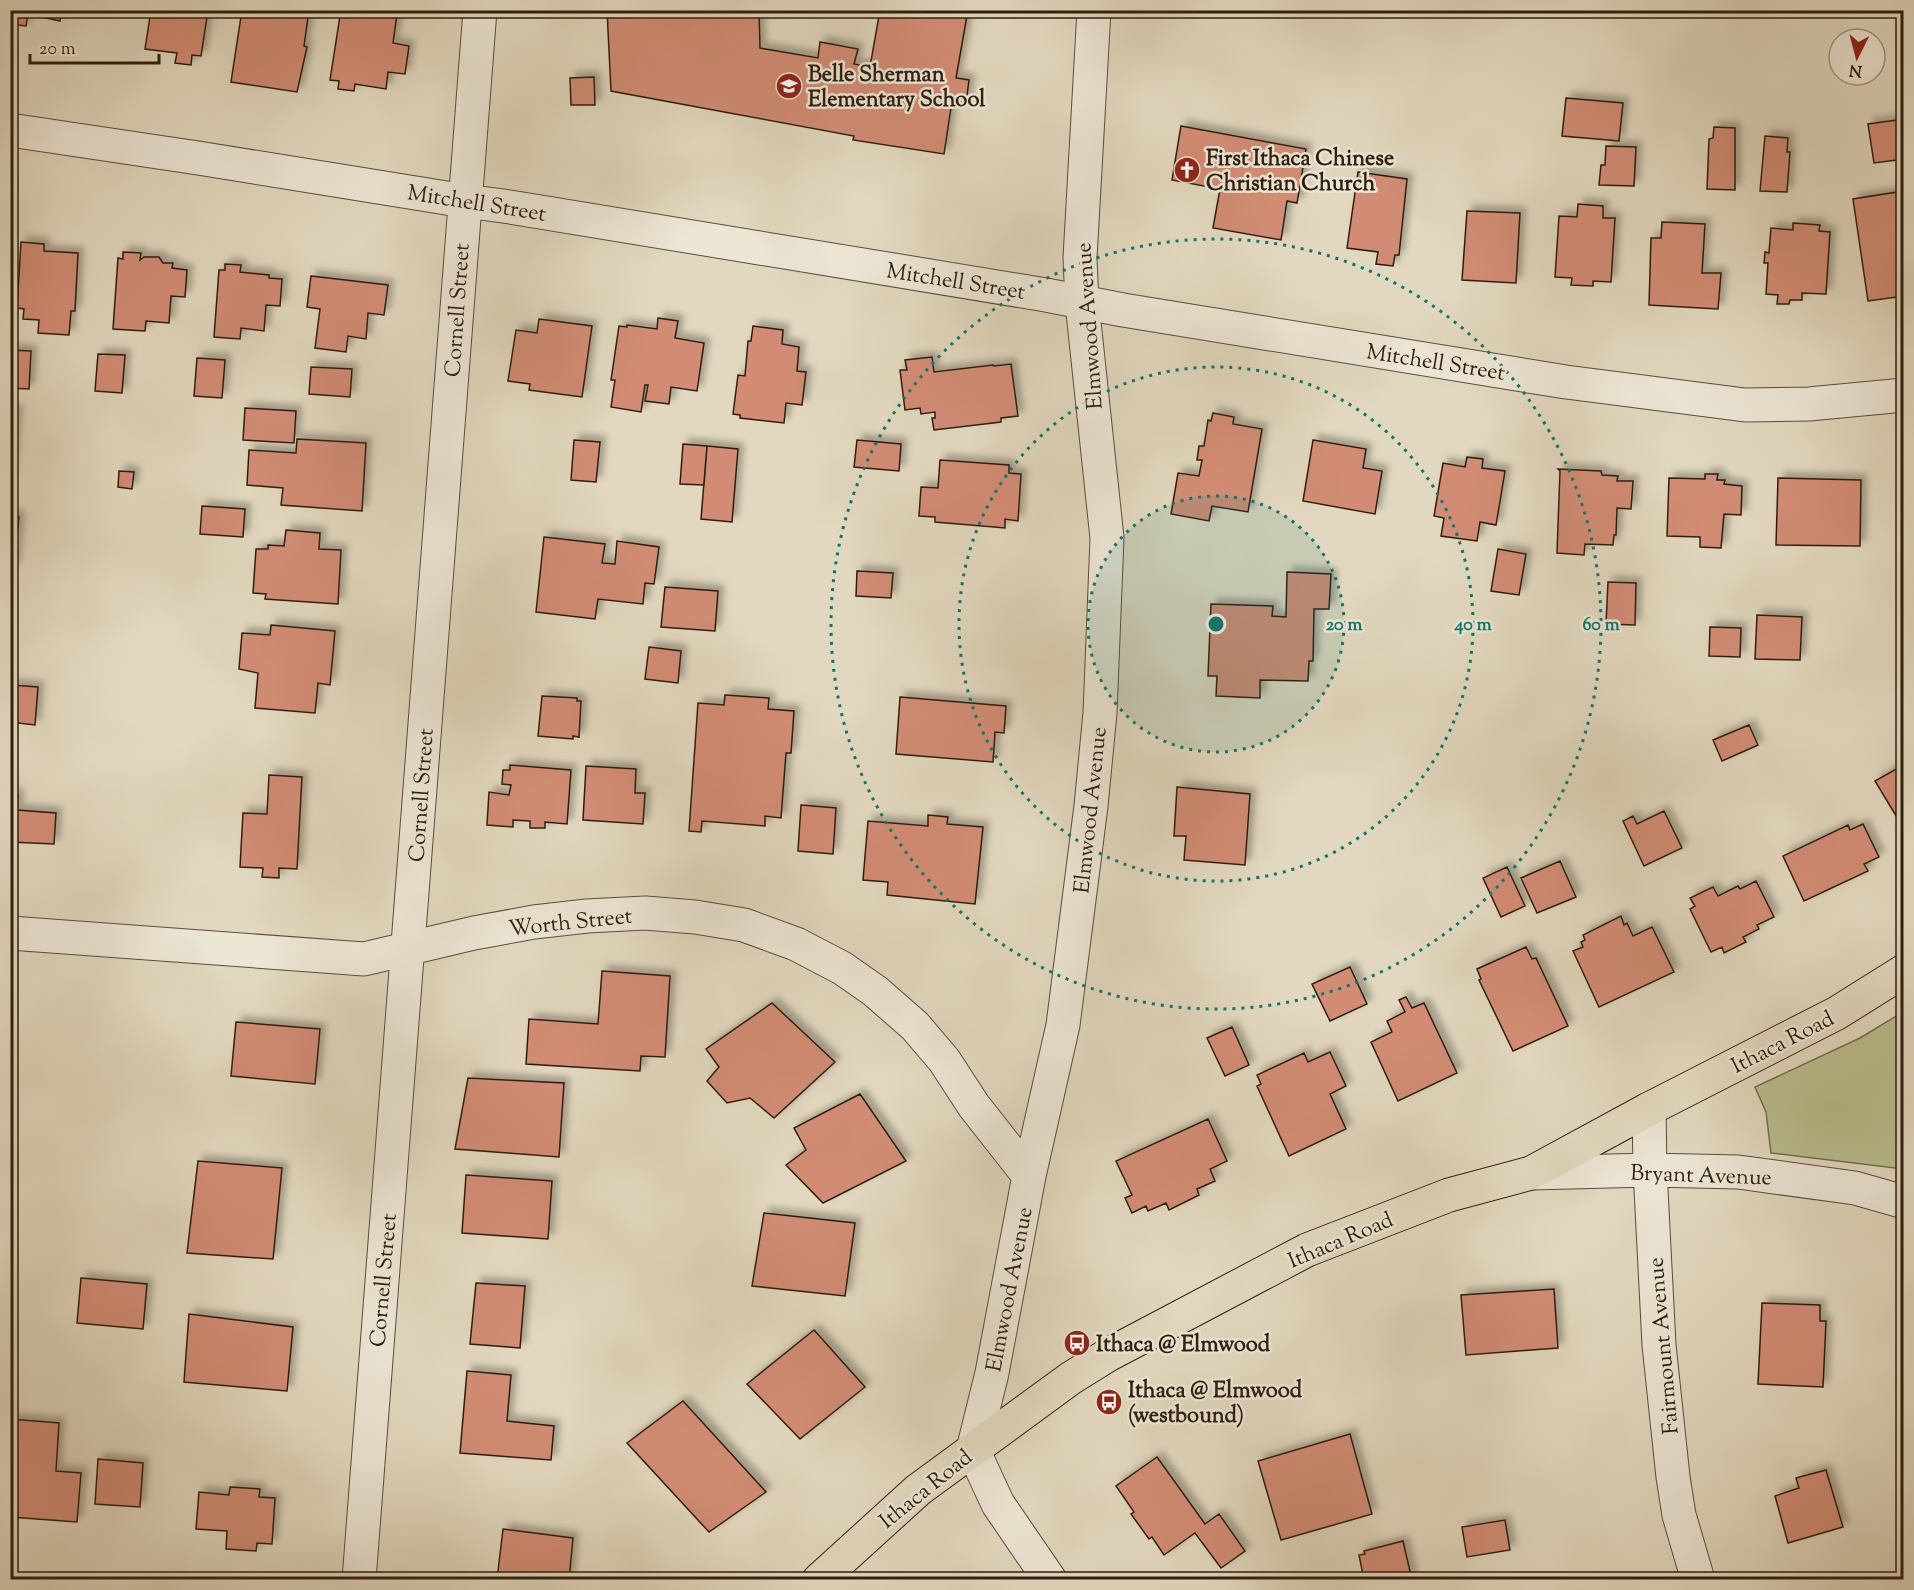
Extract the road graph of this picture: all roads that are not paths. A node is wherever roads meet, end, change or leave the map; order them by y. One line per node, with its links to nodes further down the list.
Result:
1 (480, 10): 4 (street, Cornell Street)
2 (1094, 10): 5 (street, Elmwood Avenue)
3 (10, 130): 4 (street, Mitchell Street)
4 (465, 201): 5 (street, Mitchell Street); 8 (street, Cornell Street)
5 (1082, 303): 6 (street, Mitchell Street); 13 (street, Elmwood Avenue)
6 (1904, 395)
7 (10, 933): 8 (street, Worth Street)
8 (408, 950): 13 (street, Worth Street); 16 (street, Cornell Street)
9 (1904, 971): 10 (main road, Ithaca Road)
10 (1649, 1109): 11 (street, Fairmount Avenue); 12 (main road, Ithaca Road)
11 (1650, 1170): 12 (street, Bryant Avenue); 14 (street, Bryant Avenue); 19 (street, Fairmount Avenue)
12 (1532, 1173): 15 (main road, Ithaca Road)
13 (1029, 1176): 15 (street, Elmwood Avenue)
14 (1904, 1202)
15 (973, 1450): 17 (main road, Ithaca Road); 18 (street)
16 (359, 1580)
17 (819, 1580)
18 (1050, 1580)
19 (1698, 1580)

